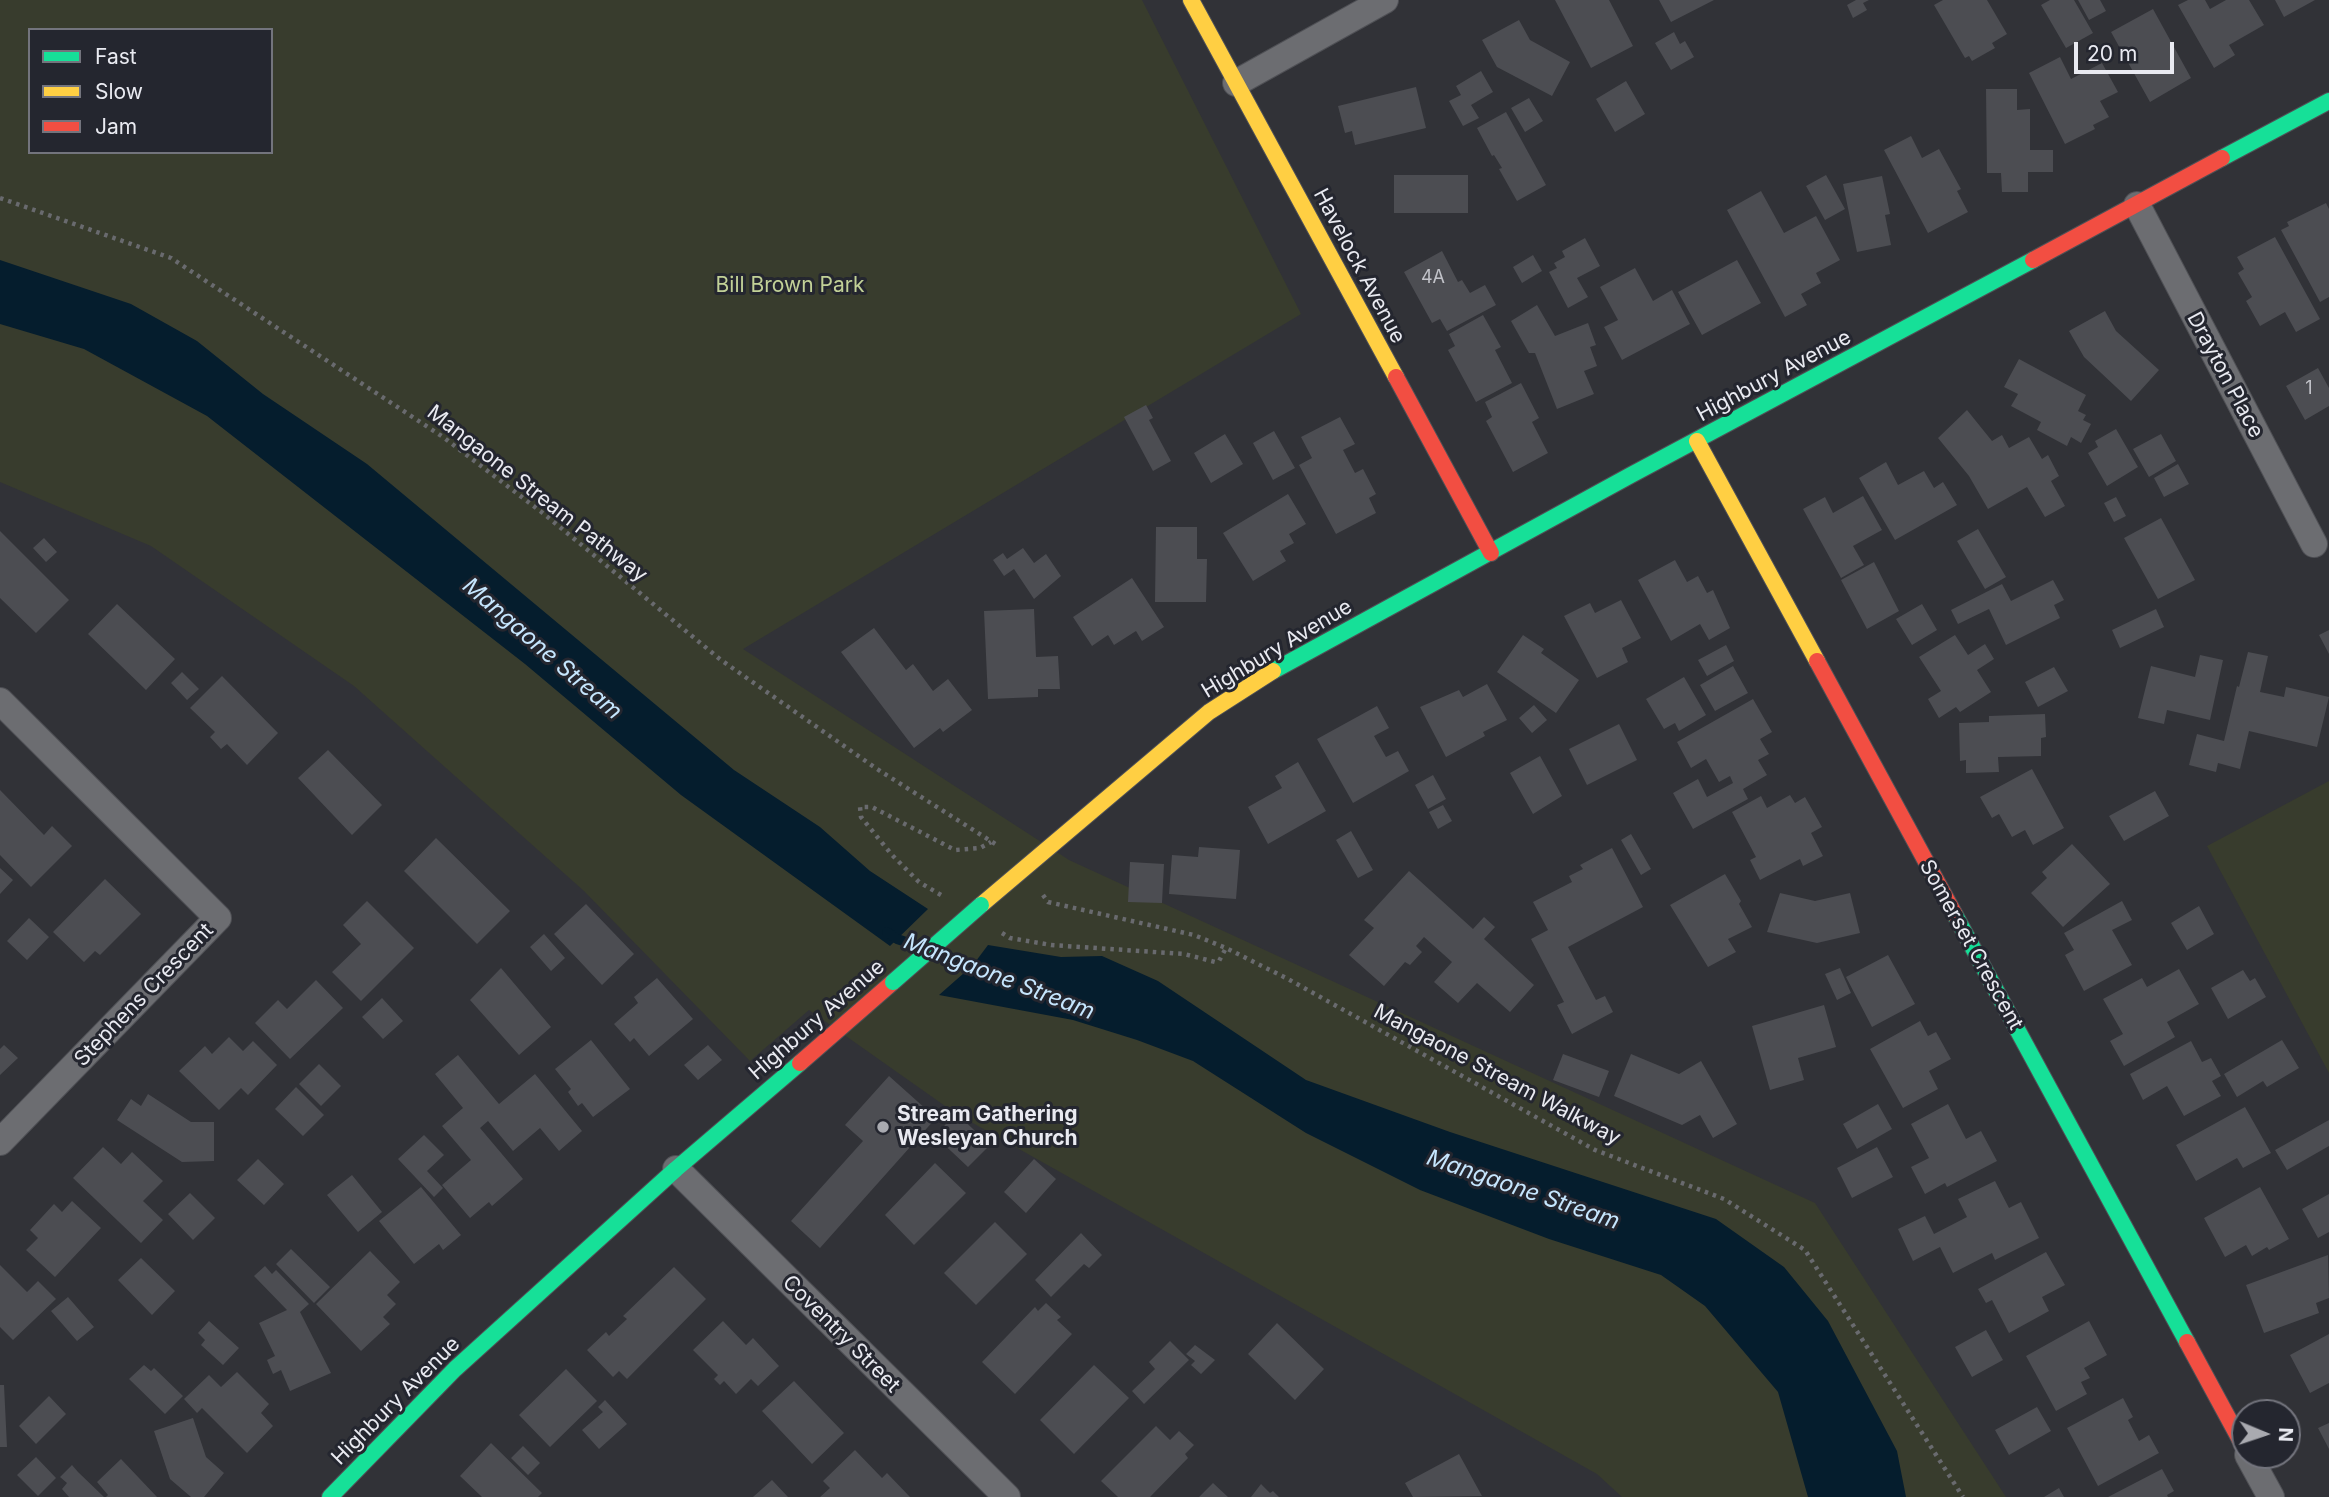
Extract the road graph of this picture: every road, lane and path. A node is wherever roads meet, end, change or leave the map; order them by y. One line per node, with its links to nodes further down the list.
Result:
1 (1191, 0): 3 (street, Havelock Avenue)
2 (1385, 0): 3 (street)
3 (1236, 83): 9 (street, Havelock Avenue)
4 (2329, 101): 6 (street, Highbury Avenue)
5 (0, 198): 11 (path, Mangaone Stream Pathway)
6 (2137, 205): 7 (street, Highbury Avenue); 8 (street, Drayton Place)
7 (1697, 441): 9 (street, Highbury Avenue); 14 (street, Somerset Crescent)
8 (2314, 544)
9 (1492, 552): 11 (street, Highbury Avenue)
10 (0, 701): 12 (street, Stephens Crescent)
11 (1024, 870): 13 (street, Highbury Avenue, bridge); 18 (path, Mangaone Stream Walkway)
12 (0, 1142)
13 (676, 1170): 16 (street, Coventry Street); 17 (street, Highbury Avenue)
14 (2231, 1423)
15 (2256, 1469): 19 (street)
16 (1001, 1495)
17 (330, 1497)
18 (1963, 1497)
19 (2271, 1497)

